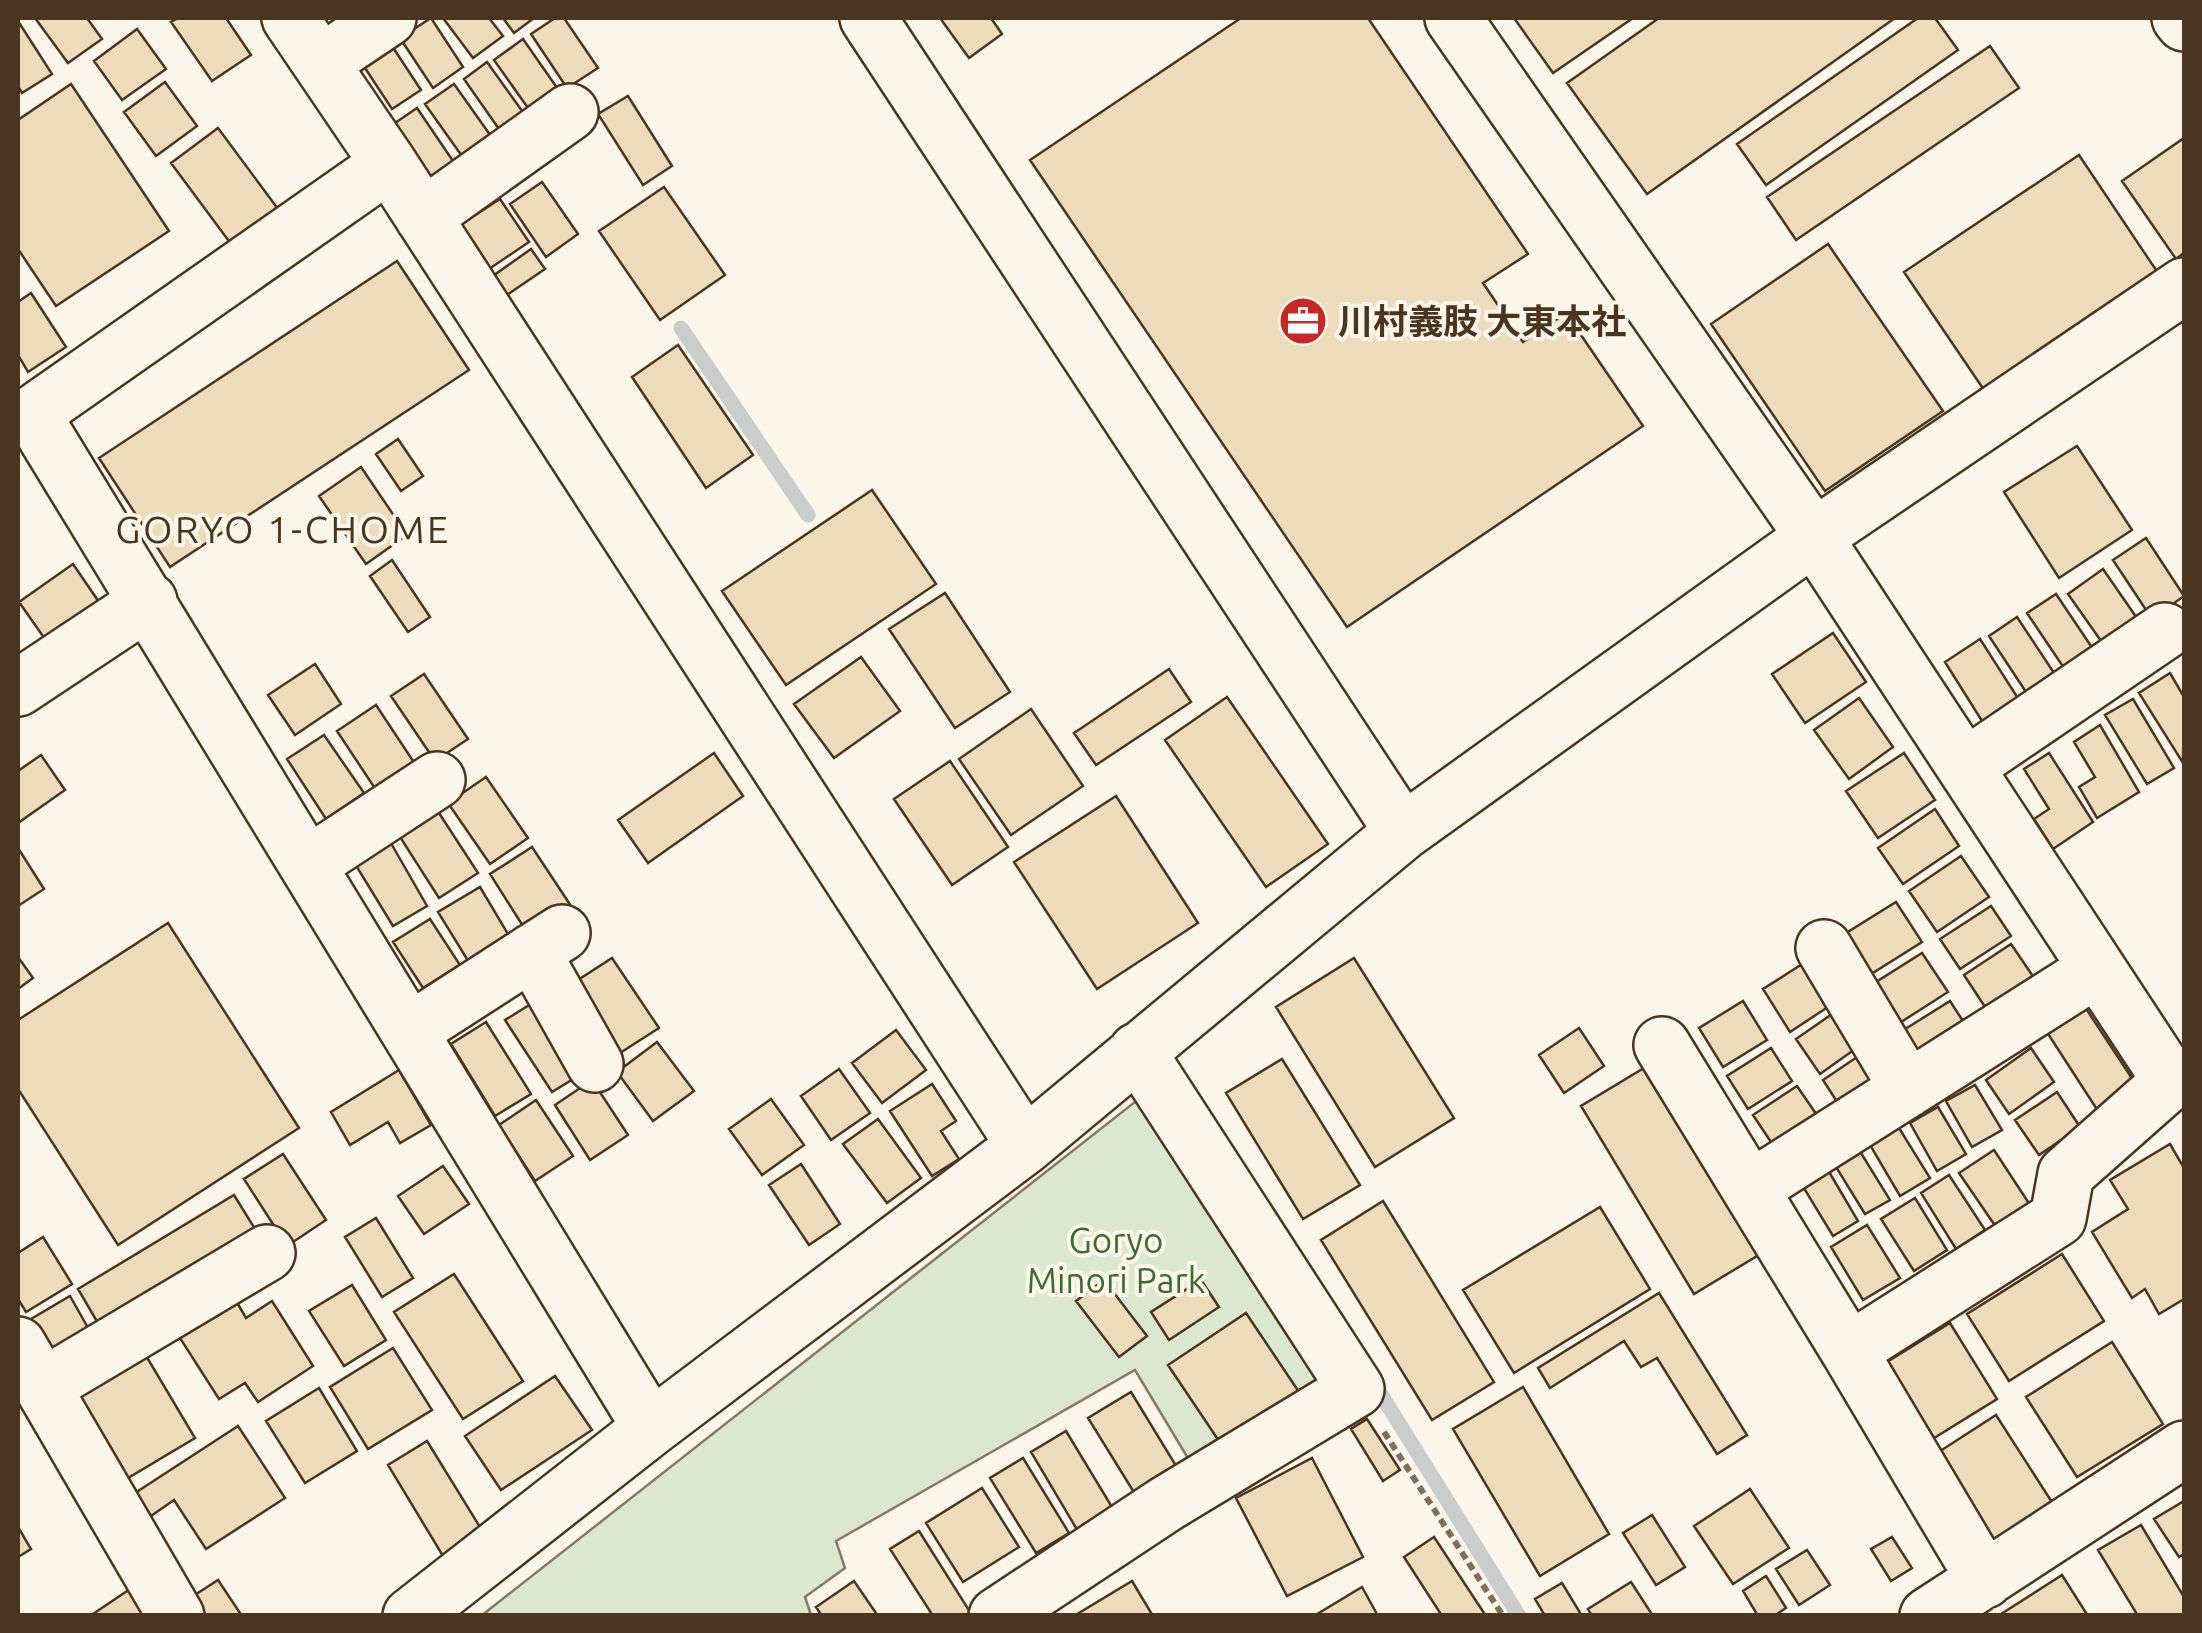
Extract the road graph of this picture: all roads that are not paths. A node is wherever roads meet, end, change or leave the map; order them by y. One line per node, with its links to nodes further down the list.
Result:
1 (290, 18): 5 (street)
2 (388, 18): 5 (street)
3 (868, 18): 16 (street)
4 (1453, 18): 10 (street)
5 (321, 63): 7 (street)
6 (570, 112): 8 (street)
7 (389, 164): 8 (street); 11 (street)
8 (423, 216): 25 (street)
9 (2184, 286): 10 (street)
10 (1814, 537): 14 (street); 16 (street)
11 (149, 601): 13 (street); 17 (street)
12 (2165, 631): 14 (street)
13 (18, 688)
14 (1966, 767): 19 (street)
15 (437, 780): 17 (street)
16 (1403, 832): 22 (street)
17 (309, 864): 20 (street)
18 (1824, 948): 24 (street)
19 (2097, 970): 24 (street); 28 (street)
20 (410, 1030): 23 (street); 30 (street)
21 (1662, 1045): 26 (street)
22 (1137, 1051): 25 (street); 35 (street)
23 (595, 1064)
24 (1908, 1089): 26 (street)
25 (1025, 1146): 30 (street)
26 (1750, 1189): 28 (street)
27 (268, 1253): 29 (street)
28 (1849, 1351): 32 (street)
29 (30, 1366): 33 (street)
30 (650, 1428): 34 (street)
31 (2184, 1449): 32 (street)
32 (1986, 1580): 36 (street)
33 (176, 1616)
34 (411, 1616)
35 (997, 1616)
36 (1928, 1616)

